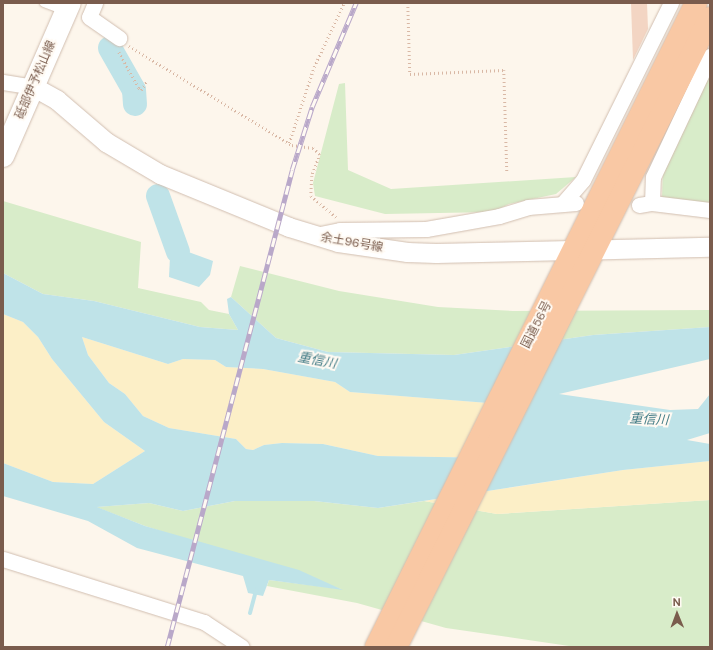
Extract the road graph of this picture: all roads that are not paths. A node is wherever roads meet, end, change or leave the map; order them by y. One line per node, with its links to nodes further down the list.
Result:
1 (44, 3): 5 (lane)
2 (95, 3): 7 (street)
3 (671, 3): 13 (street)
4 (696, 3): 15 (highway, 国道56号)
5 (68, 7): 10 (main road, 砥部伊予松山線)
6 (710, 18): 15 (highway, 国道56号)
7 (119, 39)
8 (710, 56): 12 (street)
9 (3, 82): 10 (street)
10 (34, 87): 11 (main road, 砥部伊予松山線); 13 (street, 余土96号線)
11 (3, 156)
12 (710, 210)
13 (313, 235): 15 (street, 余土96号線)
14 (710, 247): 15 (street, 余土96号線)
15 (582, 257): 18 (highway, 国道56号); 19 (highway, 国道56号)
16 (5, 561): 17 (street)
17 (242, 647)
18 (376, 647)
19 (396, 647)

